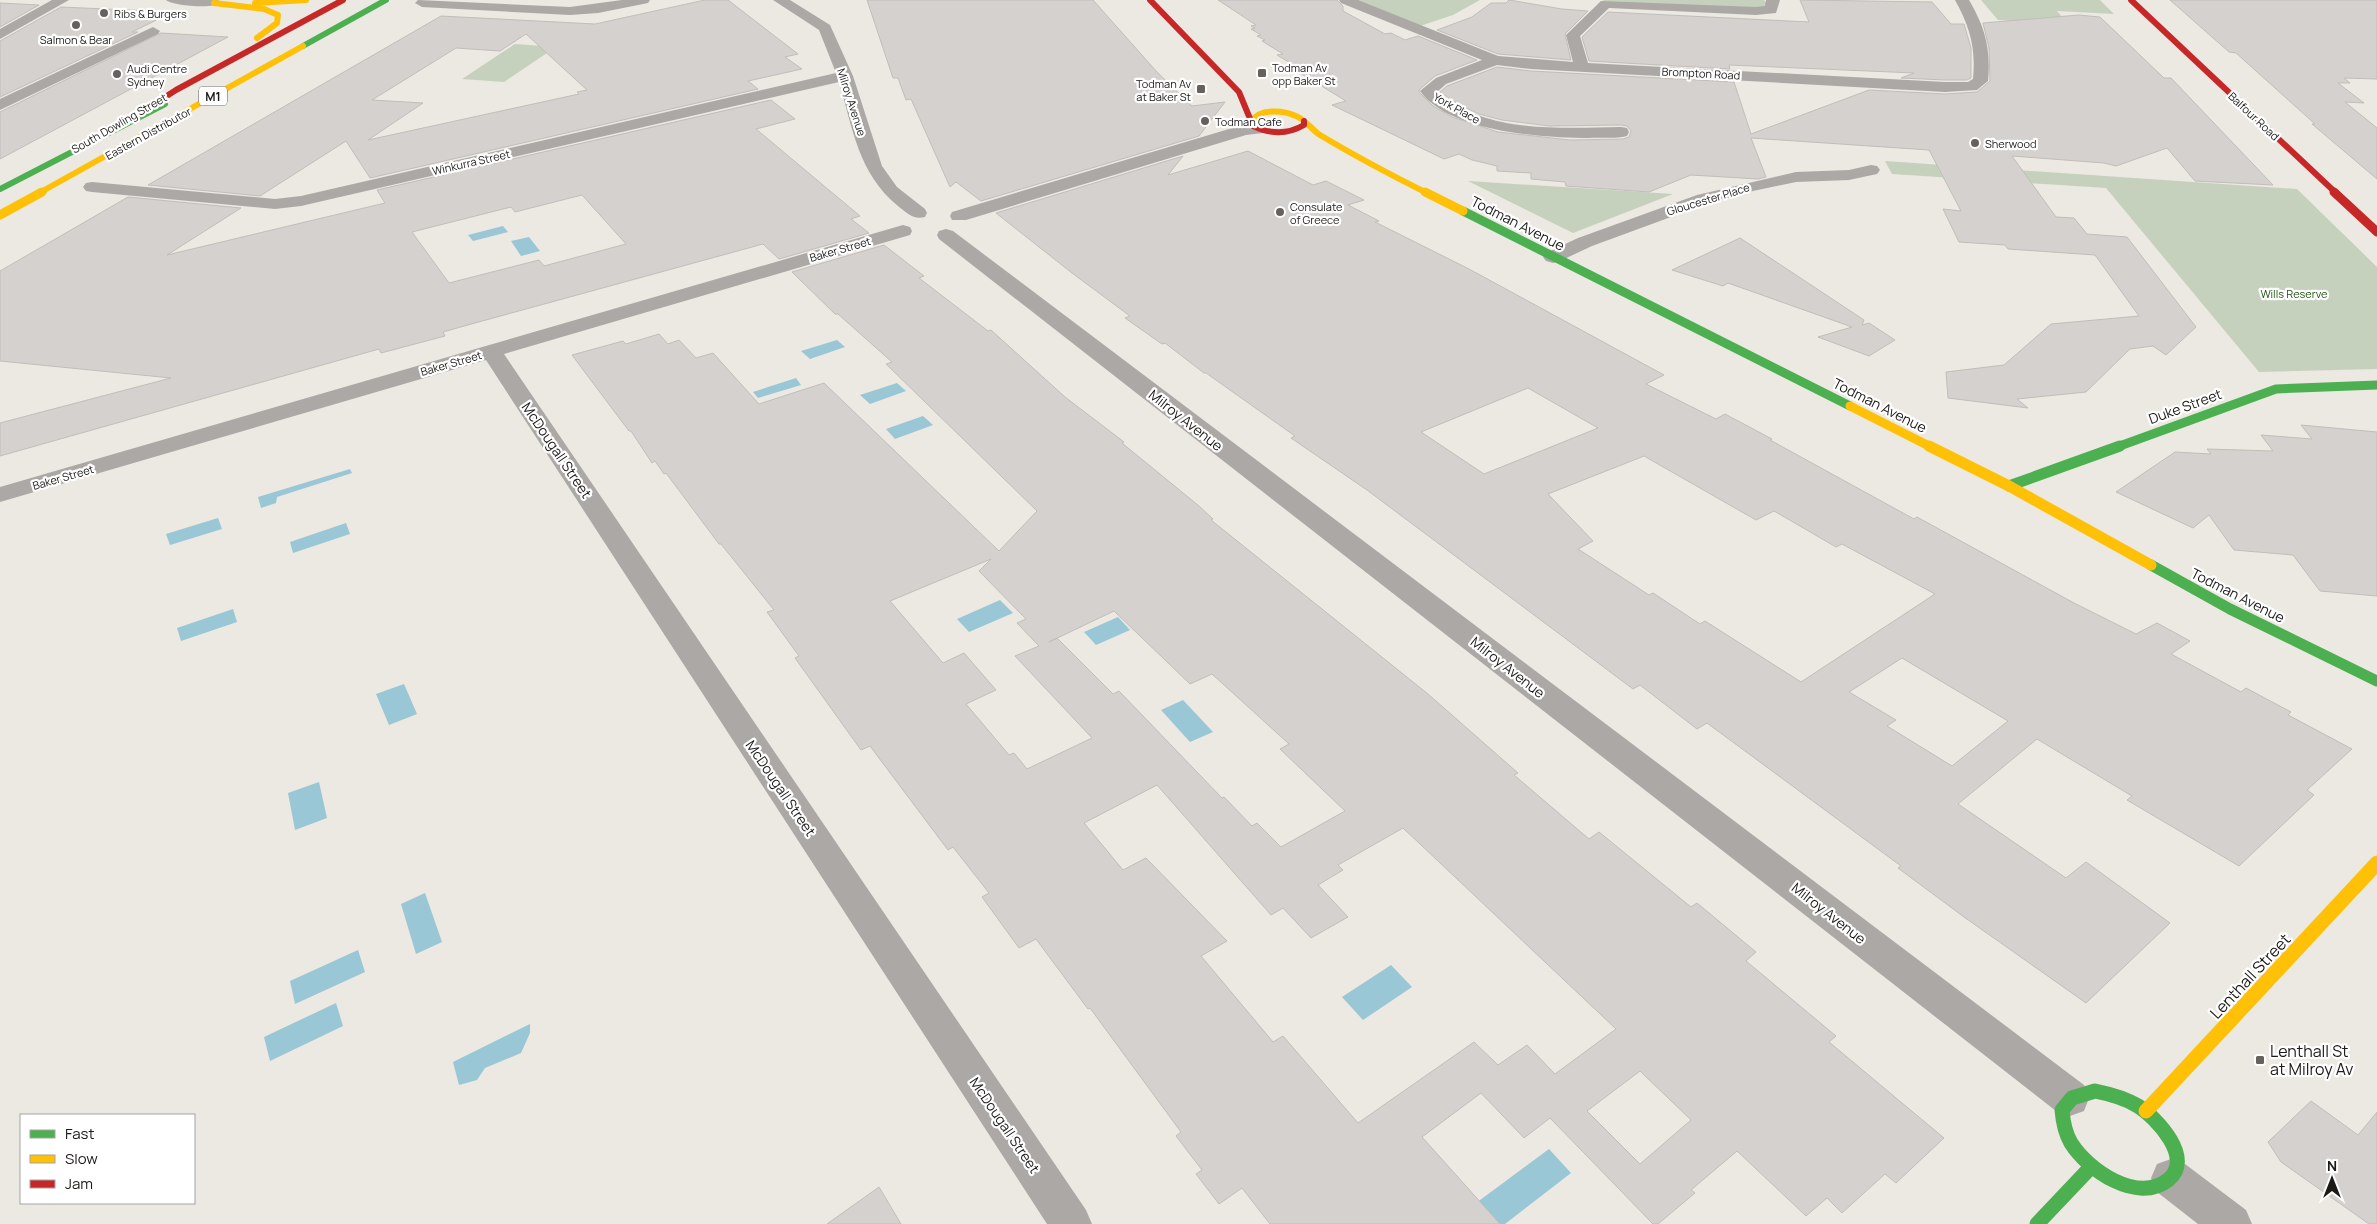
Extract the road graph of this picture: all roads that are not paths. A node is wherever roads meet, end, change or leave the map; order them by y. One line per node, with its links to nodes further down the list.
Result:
1 (50, 0): 18 (street)
2 (62, 0): 20 (street)
3 (173, 0): 16 (street)
4 (306, 0): 16 (main road)
5 (343, 0): 24 (main road, South Dowling Street)
6 (363, 0): 29 (main road, Eastern Distributor / M1)
7 (386, 0): 39 (main road, Eastern Distributor / M1)
8 (643, 0): 15 (street)
9 (780, 0): 23 (street, Milroy Avenue)
10 (1346, 0): 21 (street, Brompton Road)
11 (1773, 0): 22 (street)
12 (1962, 0): 22 (street, Brompton Road)
13 (2131, 0): 42 (main road, Balfour Road)
14 (1152, 1): 30 (main road)
15 (422, 2)
16 (214, 3): 24 (main road)
17 (398, 4): 39 (main road)
18 (0, 27)
19 (153, 31): 26 (street)
20 (0, 35)
21 (1495, 60): 22 (street, Brompton Road); 31 (street, York Place)
22 (1582, 66)
23 (844, 76): 37 (street, Winkurra Street); 41 (street, Milroy Avenue)
24 (176, 90): 29 (main road, South Dowling Street)
25 (1268, 101): 27 (main road)
26 (0, 105)
27 (1293, 114): 28 (main road, Todman Avenue); 30 (main road)
28 (1304, 121): 32 (main road); 35 (main road, Todman Avenue)
29 (125, 123): 38 (main road, South Dowling Street / M1)
30 (1254, 125): 32 (main road); 41 (street, Baker Street)
31 (1621, 132)
32 (1275, 133): 33 (main road)
33 (1300, 140)
34 (1315, 146): 35 (main road, Todman Avenue)
35 (1366, 162): 43 (main road, Todman Avenue)
36 (1871, 170): 43 (street, Gloucester Place)
37 (92, 187)
38 (0, 190)
39 (40, 193): 40 (main road, M1)
40 (0, 215)
41 (931, 224): 44 (street, Baker Street); 50 (street, Milroy Avenue)
42 (2377, 232)
43 (1553, 257): 46 (main road, Todman Avenue)
44 (491, 351): 47 (street, Baker Street); 54 (street, McDougall Street)
45 (2377, 385): 46 (main road, Duke Street)
46 (2009, 486): 48 (main road, Todman Avenue)
47 (0, 495)
48 (2377, 681)
49 (2377, 863): 51 (main road, Lenthall Street)
50 (2070, 1098): 51 (main road); 52 (main road)
51 (2146, 1111): 53 (main road)
52 (2091, 1167): 53 (main road); 55 (main road)
53 (2171, 1178): 56 (street)
54 (1071, 1224)
55 (2037, 1224)
56 (2231, 1224)

